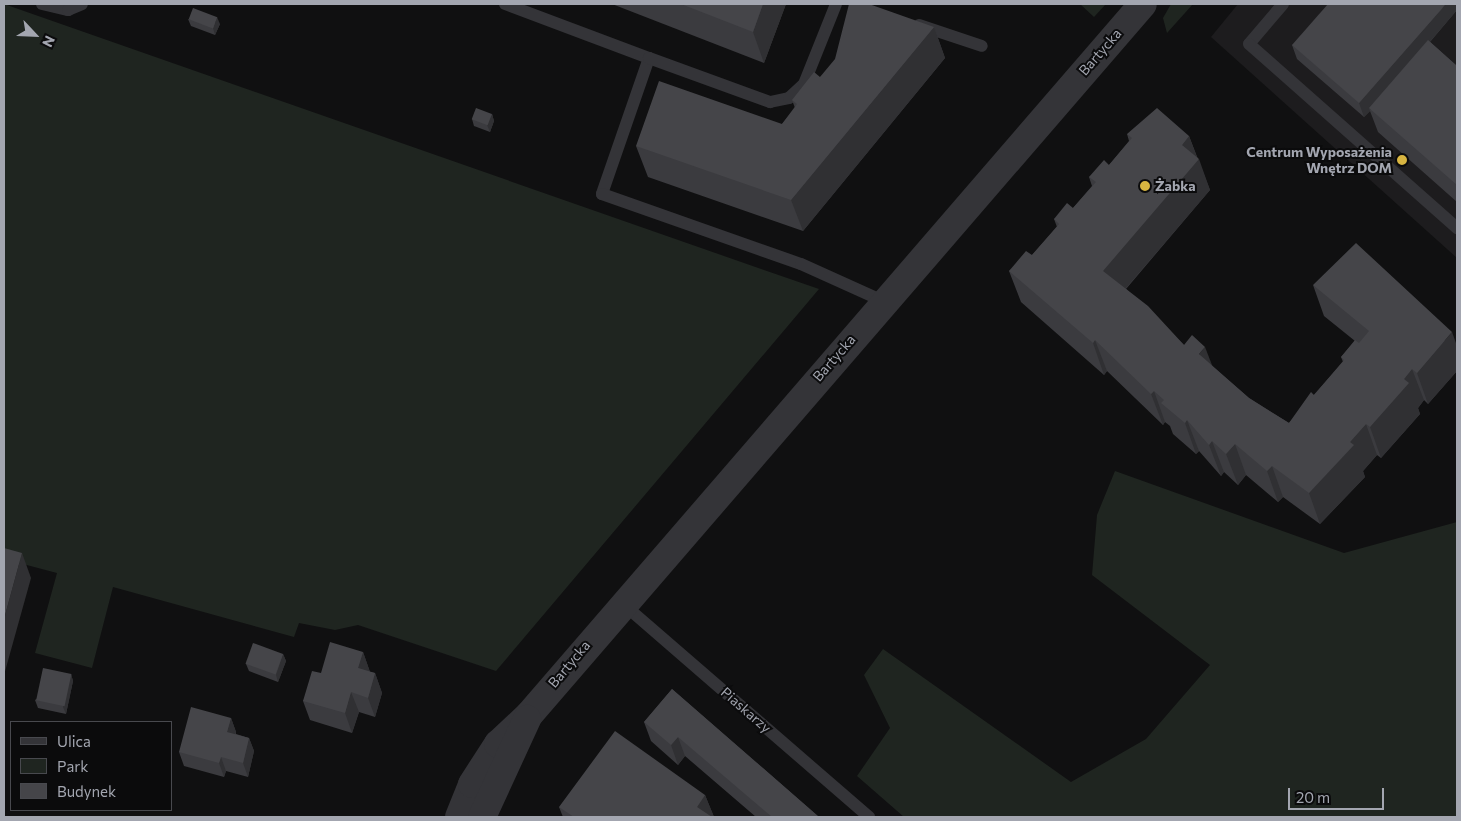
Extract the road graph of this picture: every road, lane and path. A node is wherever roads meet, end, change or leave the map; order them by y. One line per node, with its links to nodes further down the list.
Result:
1 (42, 4): 2 (lane)
2 (82, 4)
3 (505, 4): 9 (lane)
4 (836, 4): 9 (lane)
5 (1143, 4): 11 (street, Bartycka)
6 (1283, 4): 10 (lane)
7 (908, 21): 8 (lane)
8 (982, 46)
9 (649, 58): 11 (lane)
10 (1457, 228)
11 (884, 302): 12 (street, Bartycka)
12 (622, 603): 13 (street, Bartycka); 16 (lane, Piaskarzy)
13 (529, 715): 14 (street, Bartycka); 15 (street, Bartycka)
14 (459, 817)
15 (482, 817)
16 (869, 817)

